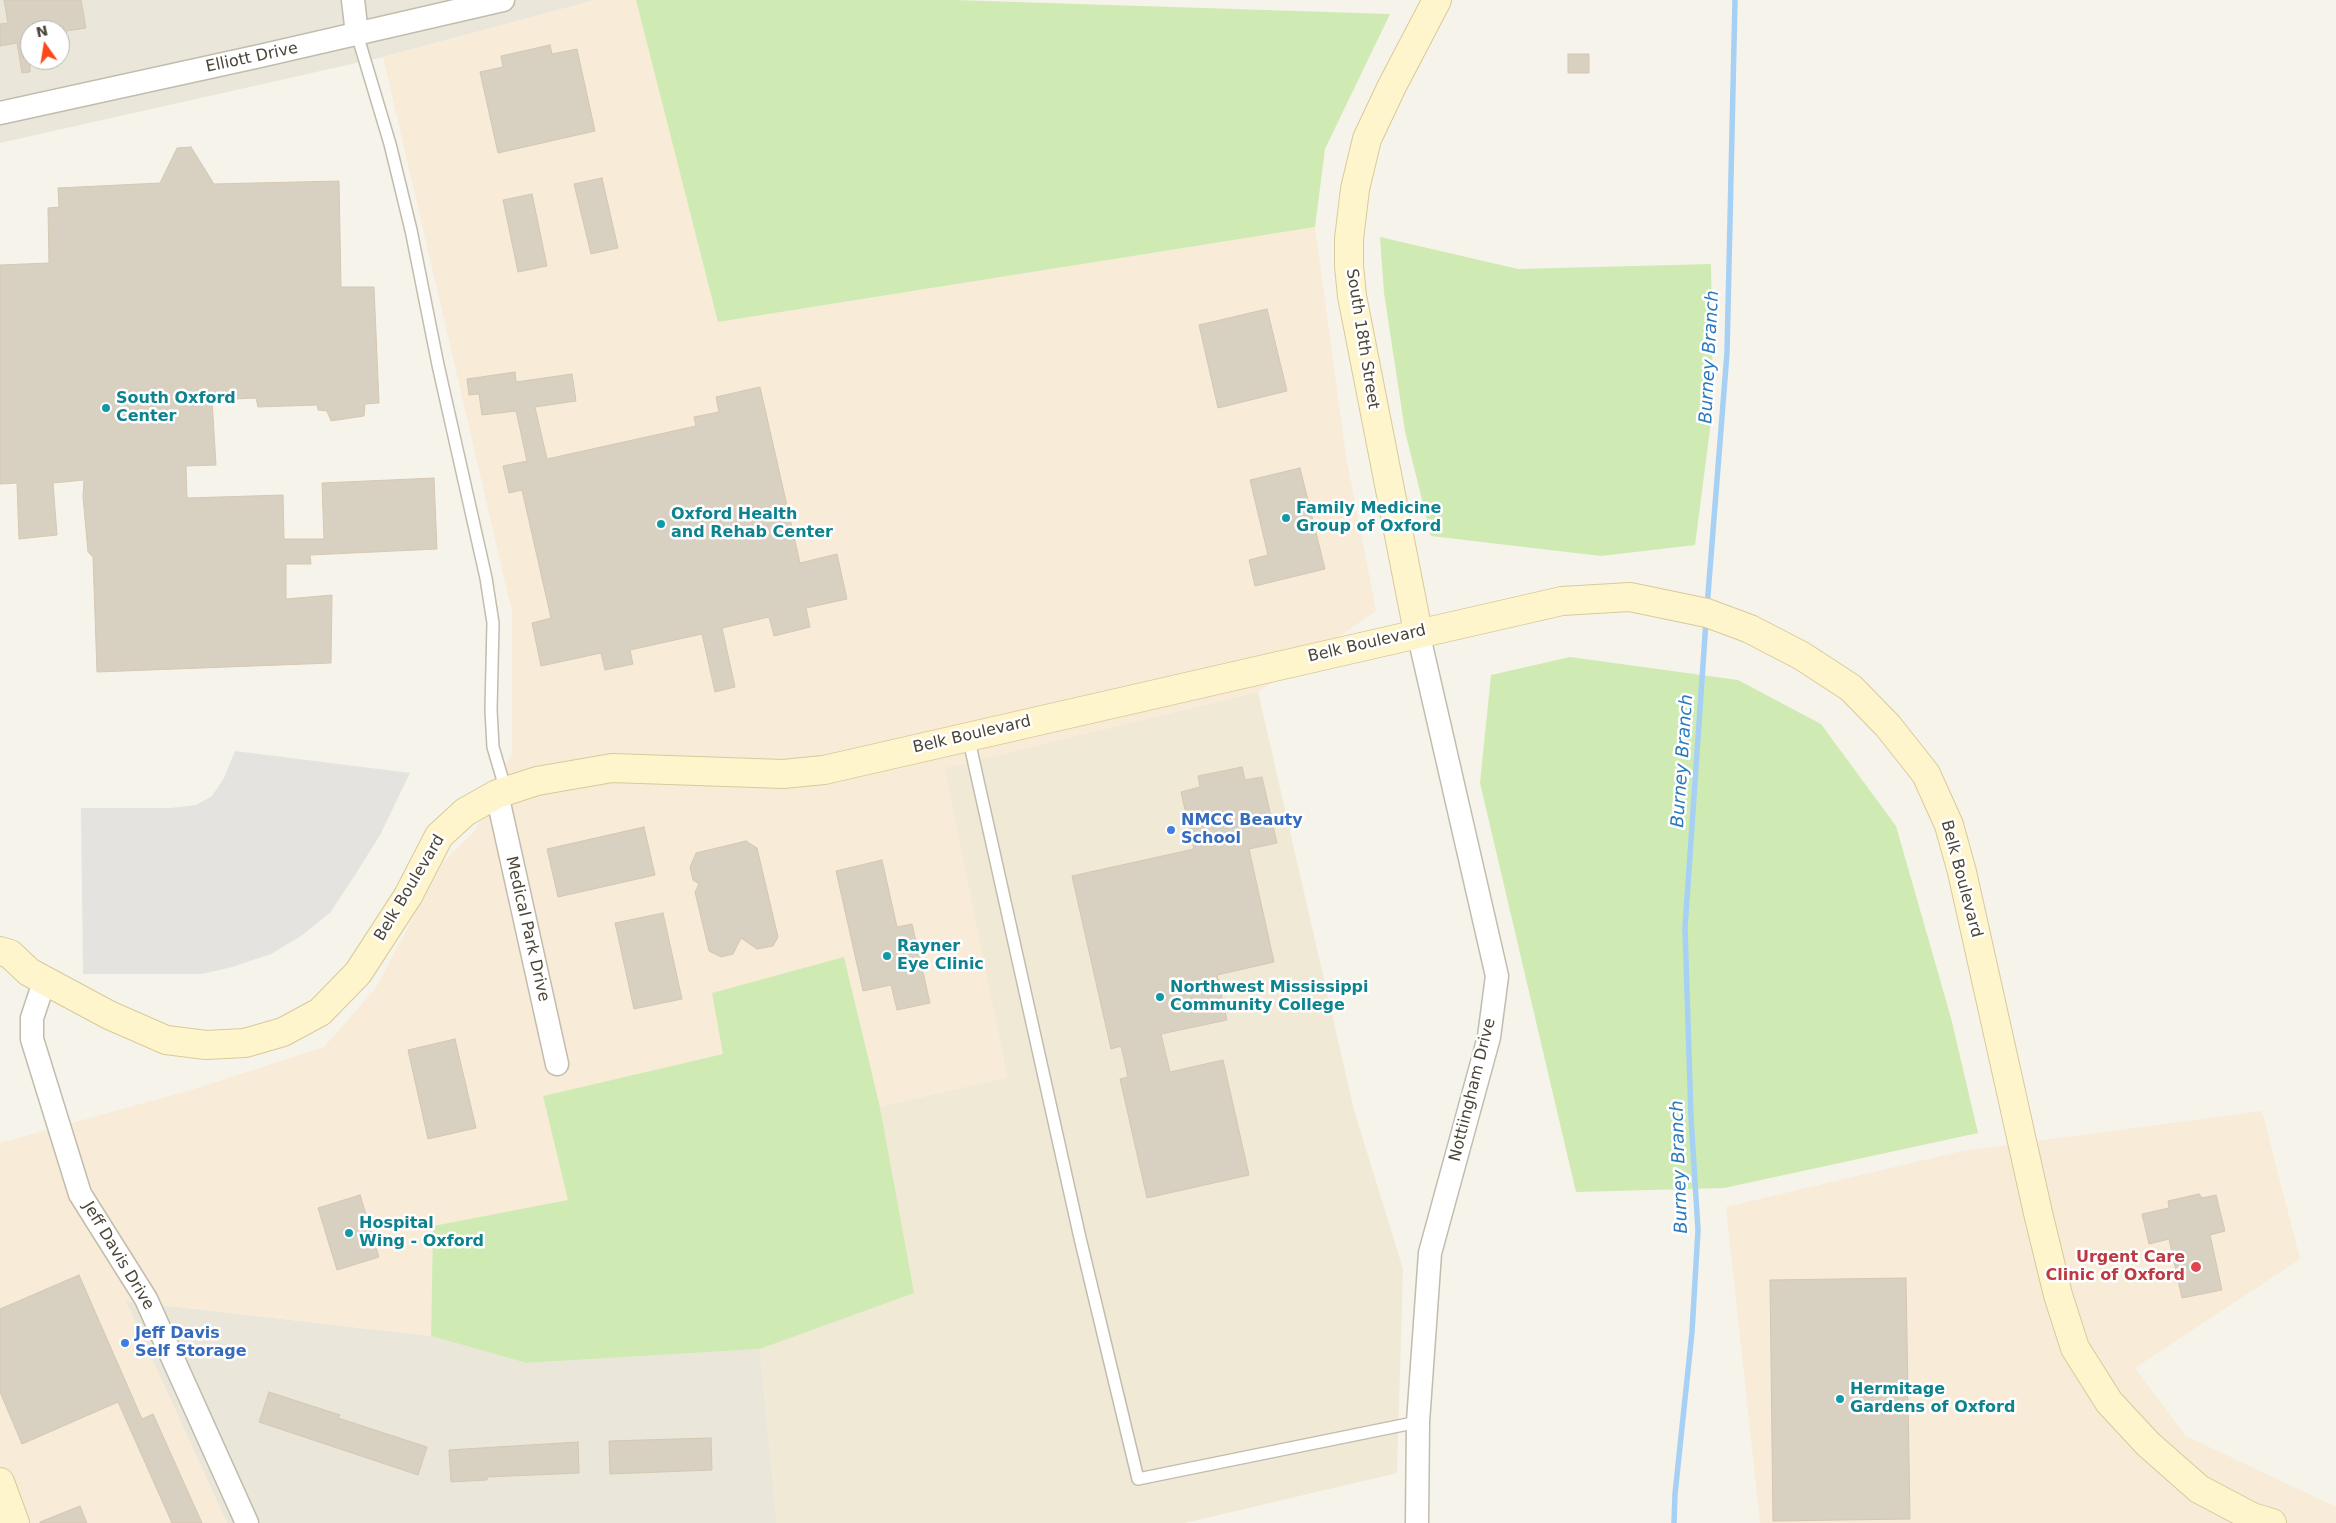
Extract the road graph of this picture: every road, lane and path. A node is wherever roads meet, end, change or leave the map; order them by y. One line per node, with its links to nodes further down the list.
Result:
1 (352, 0): 4 (street)
2 (503, 0): 4 (street, Elliott Drive)
3 (1437, 0): 6 (street, South 18th Street)
4 (357, 34): 5 (street, Elliott Drive); 8 (lane)
5 (0, 113)
6 (1418, 632): 7 (street, Belk Boulevard); 13 (street, Nottiingham Drive); 18 (street, Belk Boulevard)
7 (968, 736): 8 (street, Belk Boulevard); 13 (lane)
8 (501, 792): 11 (street, Belk Boulevard); 12 (street, Medical Park Drive)
9 (0, 951): 11 (street, Belk Boulevard)
10 (0, 973): 11 (street)
11 (37, 976): 16 (street, Jeff Davis Drive)
12 (557, 1064)
13 (1418, 1422): 17 (street, Nottiingham Drive)
14 (0, 1482): 15 (street)
15 (16, 1523)
16 (247, 1523)
17 (1417, 1523)
18 (2272, 1523)

